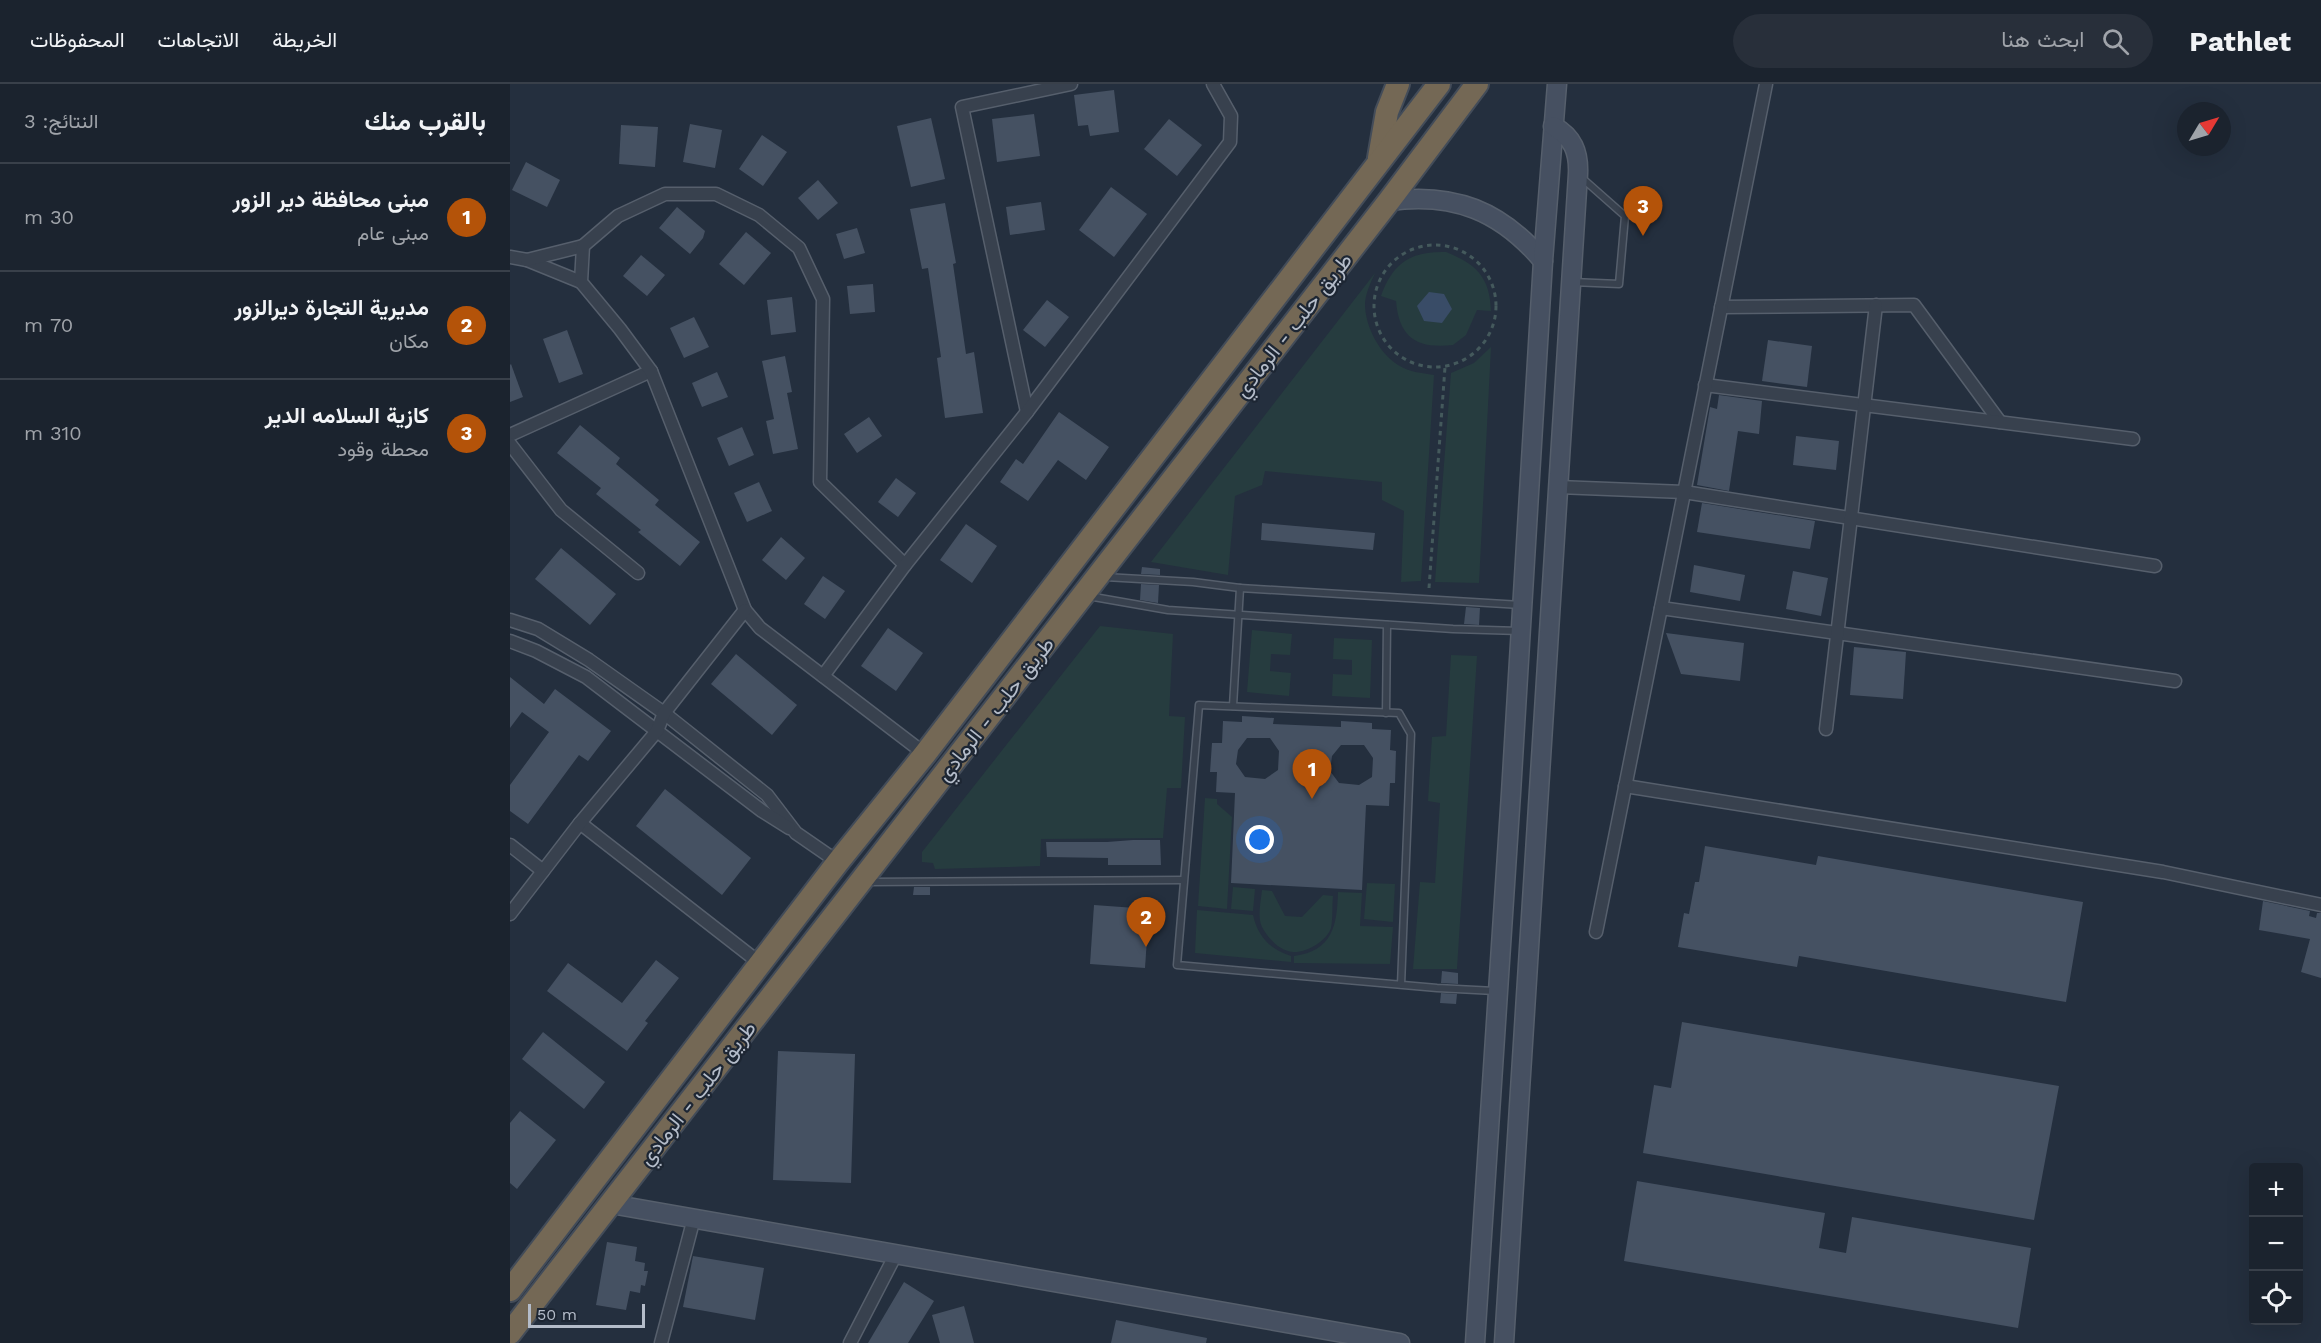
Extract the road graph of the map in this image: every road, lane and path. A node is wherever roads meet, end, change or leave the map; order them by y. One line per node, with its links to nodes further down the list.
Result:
1 (1071, 84): 24 (street)
2 (1213, 84): 24 (street)
3 (1398, 84): 9 (highway)
4 (1439, 84): 9 (highway, طريق حلب - الرمادي)
5 (1477, 84): 11 (highway, طريق حلب - الرمادي)
6 (1557, 84): 8 (main road)
7 (1766, 84): 19 (street)
8 (1553, 126): 10 (main road); 15 (main road)
9 (1378, 161): 55 (highway, طريق حلب - الرمادي)
10 (1578, 174): 17 (main road); 17 (lane)
11 (1389, 201): 15 (main road); 35 (highway, طريق حلب - الرمادي)
12 (583, 246): 14 (street); 16 (street); 32 (street)
13 (510, 257): 14 (street)
14 (527, 260): 16 (street)
15 (1542, 261): 39 (main road)
16 (581, 282): 21 (street)
17 (1571, 282): 29 (main road)
18 (1876, 305): 19 (street); 23 (street); 25 (street)
19 (1721, 308): 22 (street)
20 (1444, 367): 20 (path); 38 (path)
21 (651, 371): 26 (street); 41 (street)
22 (1705, 385): 23 (street); 30 (street)
23 (1864, 405): 25 (street); 31 (street)
24 (1027, 412): 32 (street)
25 (2000, 422): 27 (street)
26 (510, 435)
27 (2133, 439)
28 (510, 444): 34 (street)
29 (1557, 487): 30 (street); 79 (main road)
30 (1684, 492): 31 (street); 40 (street)
31 (1851, 519): 33 (street); 46 (street)
32 (905, 565): 48 (street)
33 (2154, 566)
34 (638, 573)
35 (1098, 576): 36 (lane); 37 (highway, طريق حلب - الرمادي)
36 (1240, 588): 38 (lane); 42 (lane)
37 (1083, 595): 42 (lane); 63 (highway, طريق حلب - الرمادي)
38 (1428, 599): 39 (lane)
39 (1522, 605): 45 (main road)
40 (1661, 608): 46 (street); 56 (street)
41 (745, 610): 48 (street); 51 (street)
42 (1238, 615): 44 (lane); 50 (lane)
43 (510, 620): 51 (street)
44 (1387, 625): 45 (lane); 52 (lane)
45 (1521, 631): 69 (main road)
46 (1838, 634): 49 (street); 53 (street)
47 (510, 641): 54 (street)
48 (823, 676): 55 (street)
49 (2175, 681)
50 (1233, 706): 52 (lane); 62 (lane)
51 (664, 713): 54 (street); 58 (street)
52 (1386, 713): 68 (lane)
53 (1826, 729)
54 (657, 731): 57 (street); 58 (street)
55 (925, 754): 60 (highway, طريق حلب - الرمادي)
56 (1625, 786): 64 (street); 66 (street)
57 (580, 823): 61 (street); 67 (street)
58 (796, 833): 60 (street)
59 (510, 845): 61 (street)
60 (838, 862): 67 (highway, طريق حلب - الرمادي)
61 (543, 871): 65 (street)
62 (1183, 880): 63 (lane); 68 (lane)
63 (861, 882): 70 (highway, طريق حلب - الرمادي)
64 (2321, 905)
65 (510, 914)
66 (1596, 932)
67 (761, 964): 73 (highway, طريق حلب - الرمادي)
68 (1401, 985): 69 (lane)
69 (1498, 991): 78 (main road)
70 (611, 1204): 71 (main road); 74 (highway, طريق حلب - الرمادي)
71 (694, 1218): 72 (main road); 75 (street)
72 (896, 1254): 76 (street); 77 (main road)
73 (510, 1290)
74 (510, 1332)
75 (661, 1343)
76 (849, 1343)
77 (1400, 1343)
78 (1475, 1343)
79 (1504, 1343)

